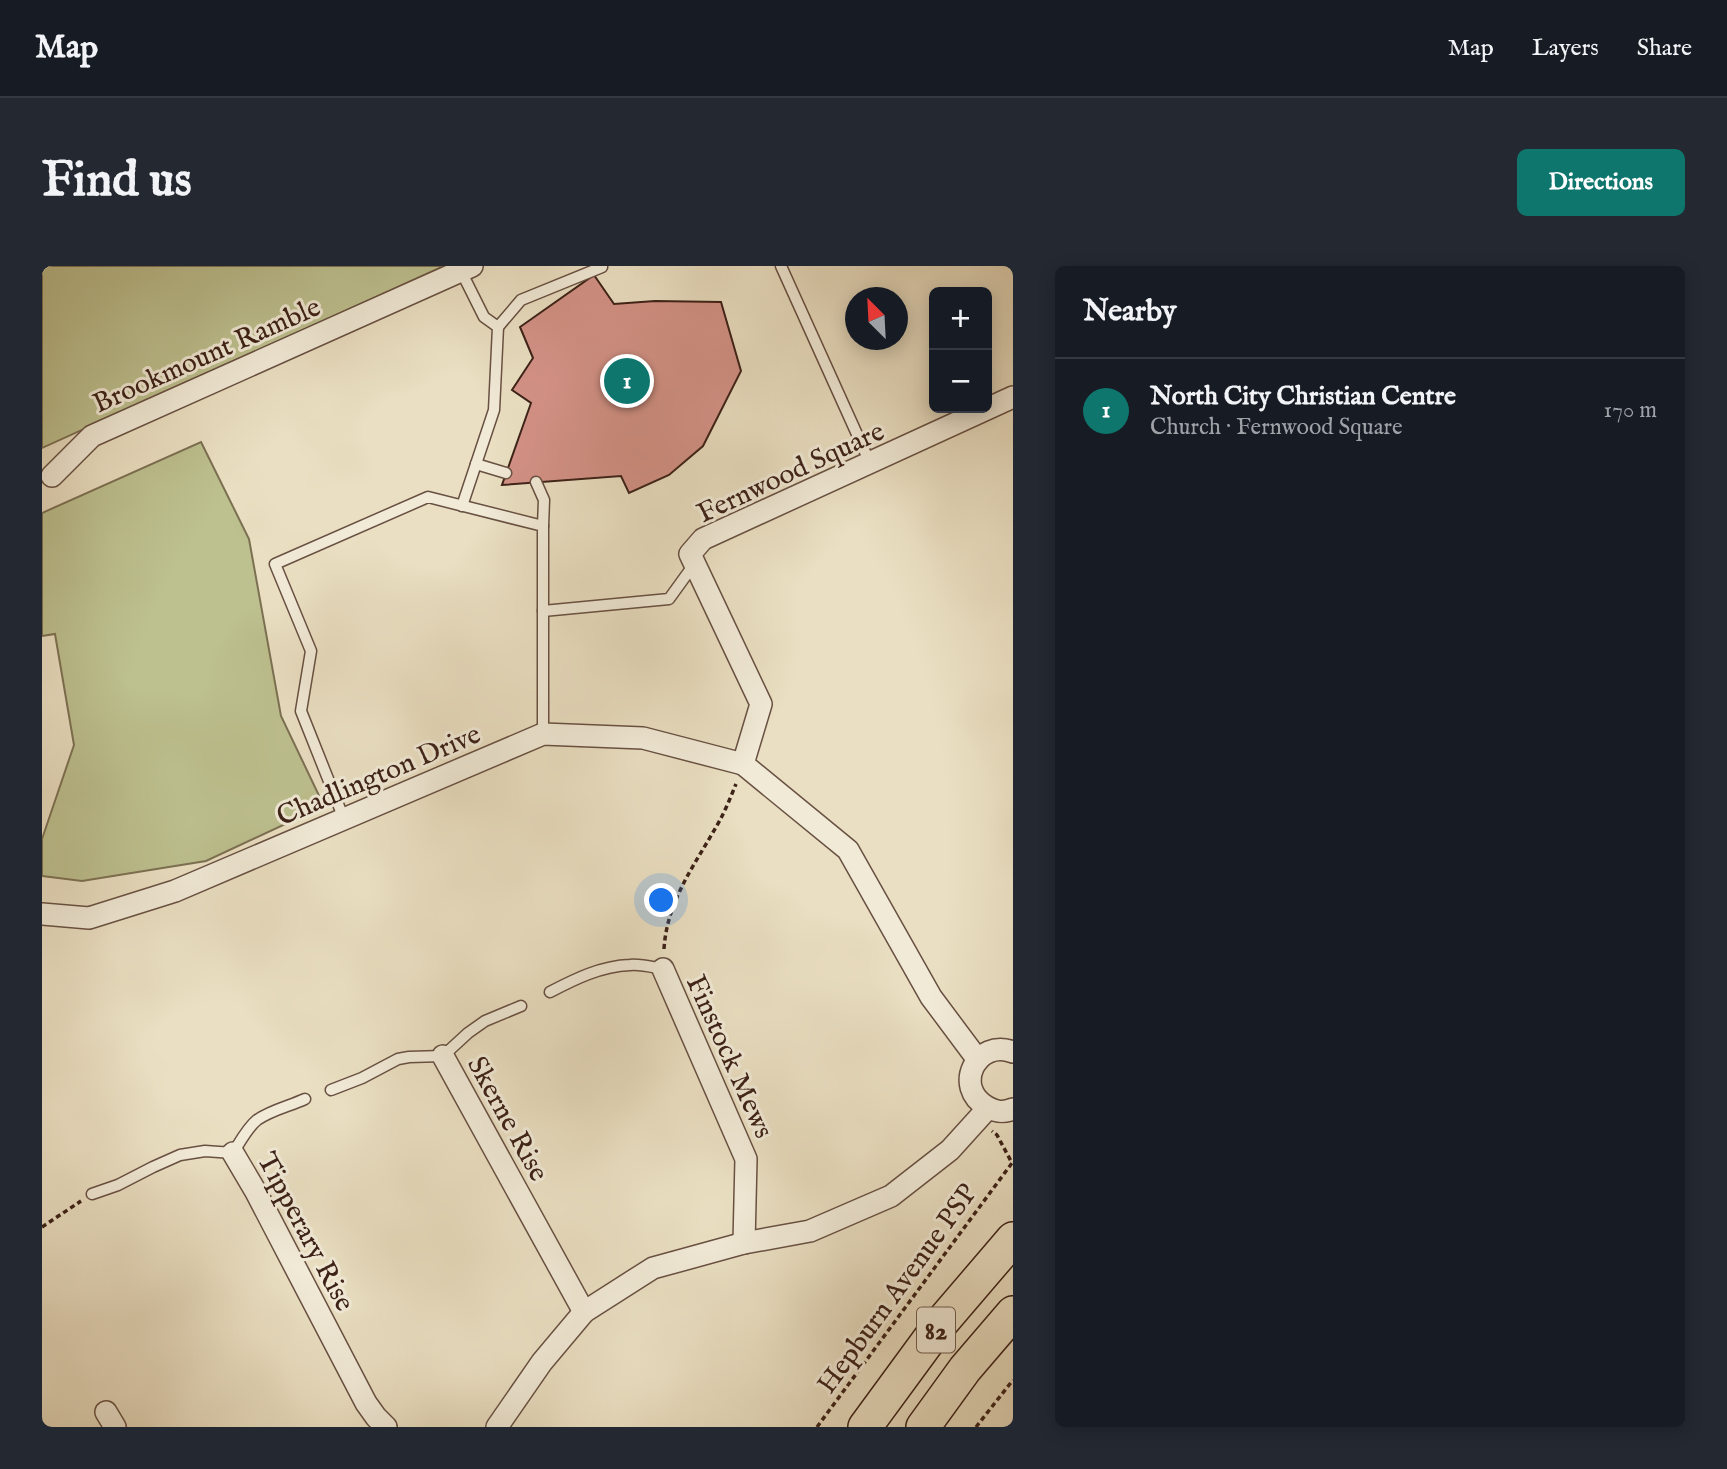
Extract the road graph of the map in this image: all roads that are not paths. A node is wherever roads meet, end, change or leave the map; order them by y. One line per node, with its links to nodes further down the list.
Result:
1 (781, 266): 6 (lane)
2 (602, 267): 4 (lane)
3 (467, 268): 4 (lane); 9 (street, Brookmount Ramble)
4 (498, 327): 7 (lane)
5 (1013, 397): 6 (street, Fernwood Square)
6 (870, 463): 13 (street, Fernwood Square)
7 (475, 464): 8 (lane); 11 (lane)
8 (506, 473)
9 (47, 481)
10 (536, 482): 12 (lane)
11 (462, 506): 12 (lane); 17 (lane)
12 (542, 526): 14 (lane)
13 (695, 563): 14 (lane); 16 (street, Fernwood Square)
14 (543, 611): 15 (lane)
15 (543, 734): 16 (street, Chadlington Drive); 17 (street, Chadlington Drive)
16 (743, 764): 24 (street)
17 (344, 819): 18 (street, Chadlington Drive)
18 (42, 914)
19 (663, 969): 20 (lane, Finstock Mews); 32 (street, Finstock Mews)
20 (550, 992)
21 (521, 1006): 23 (lane)
22 (1013, 1052): 24 (street)
23 (443, 1056): 25 (lane, Skerne Rise); 33 (street, Skerne Rise)
24 (978, 1060): 27 (street)
25 (331, 1090)
26 (305, 1100): 29 (lane)
27 (988, 1108): 28 (street); 32 (street)
28 (1013, 1110)
29 (233, 1153): 30 (lane, Tipperary Rise); 35 (street, Tipperary Rise)
30 (92, 1194)
31 (1013, 1239): 37 (main road, 82)
32 (744, 1243): 33 (street)
33 (583, 1312): 36 (street)
34 (1013, 1313): 38 (main road, 82)
35 (386, 1427)
36 (498, 1427)
37 (865, 1427)
38 (923, 1427)

